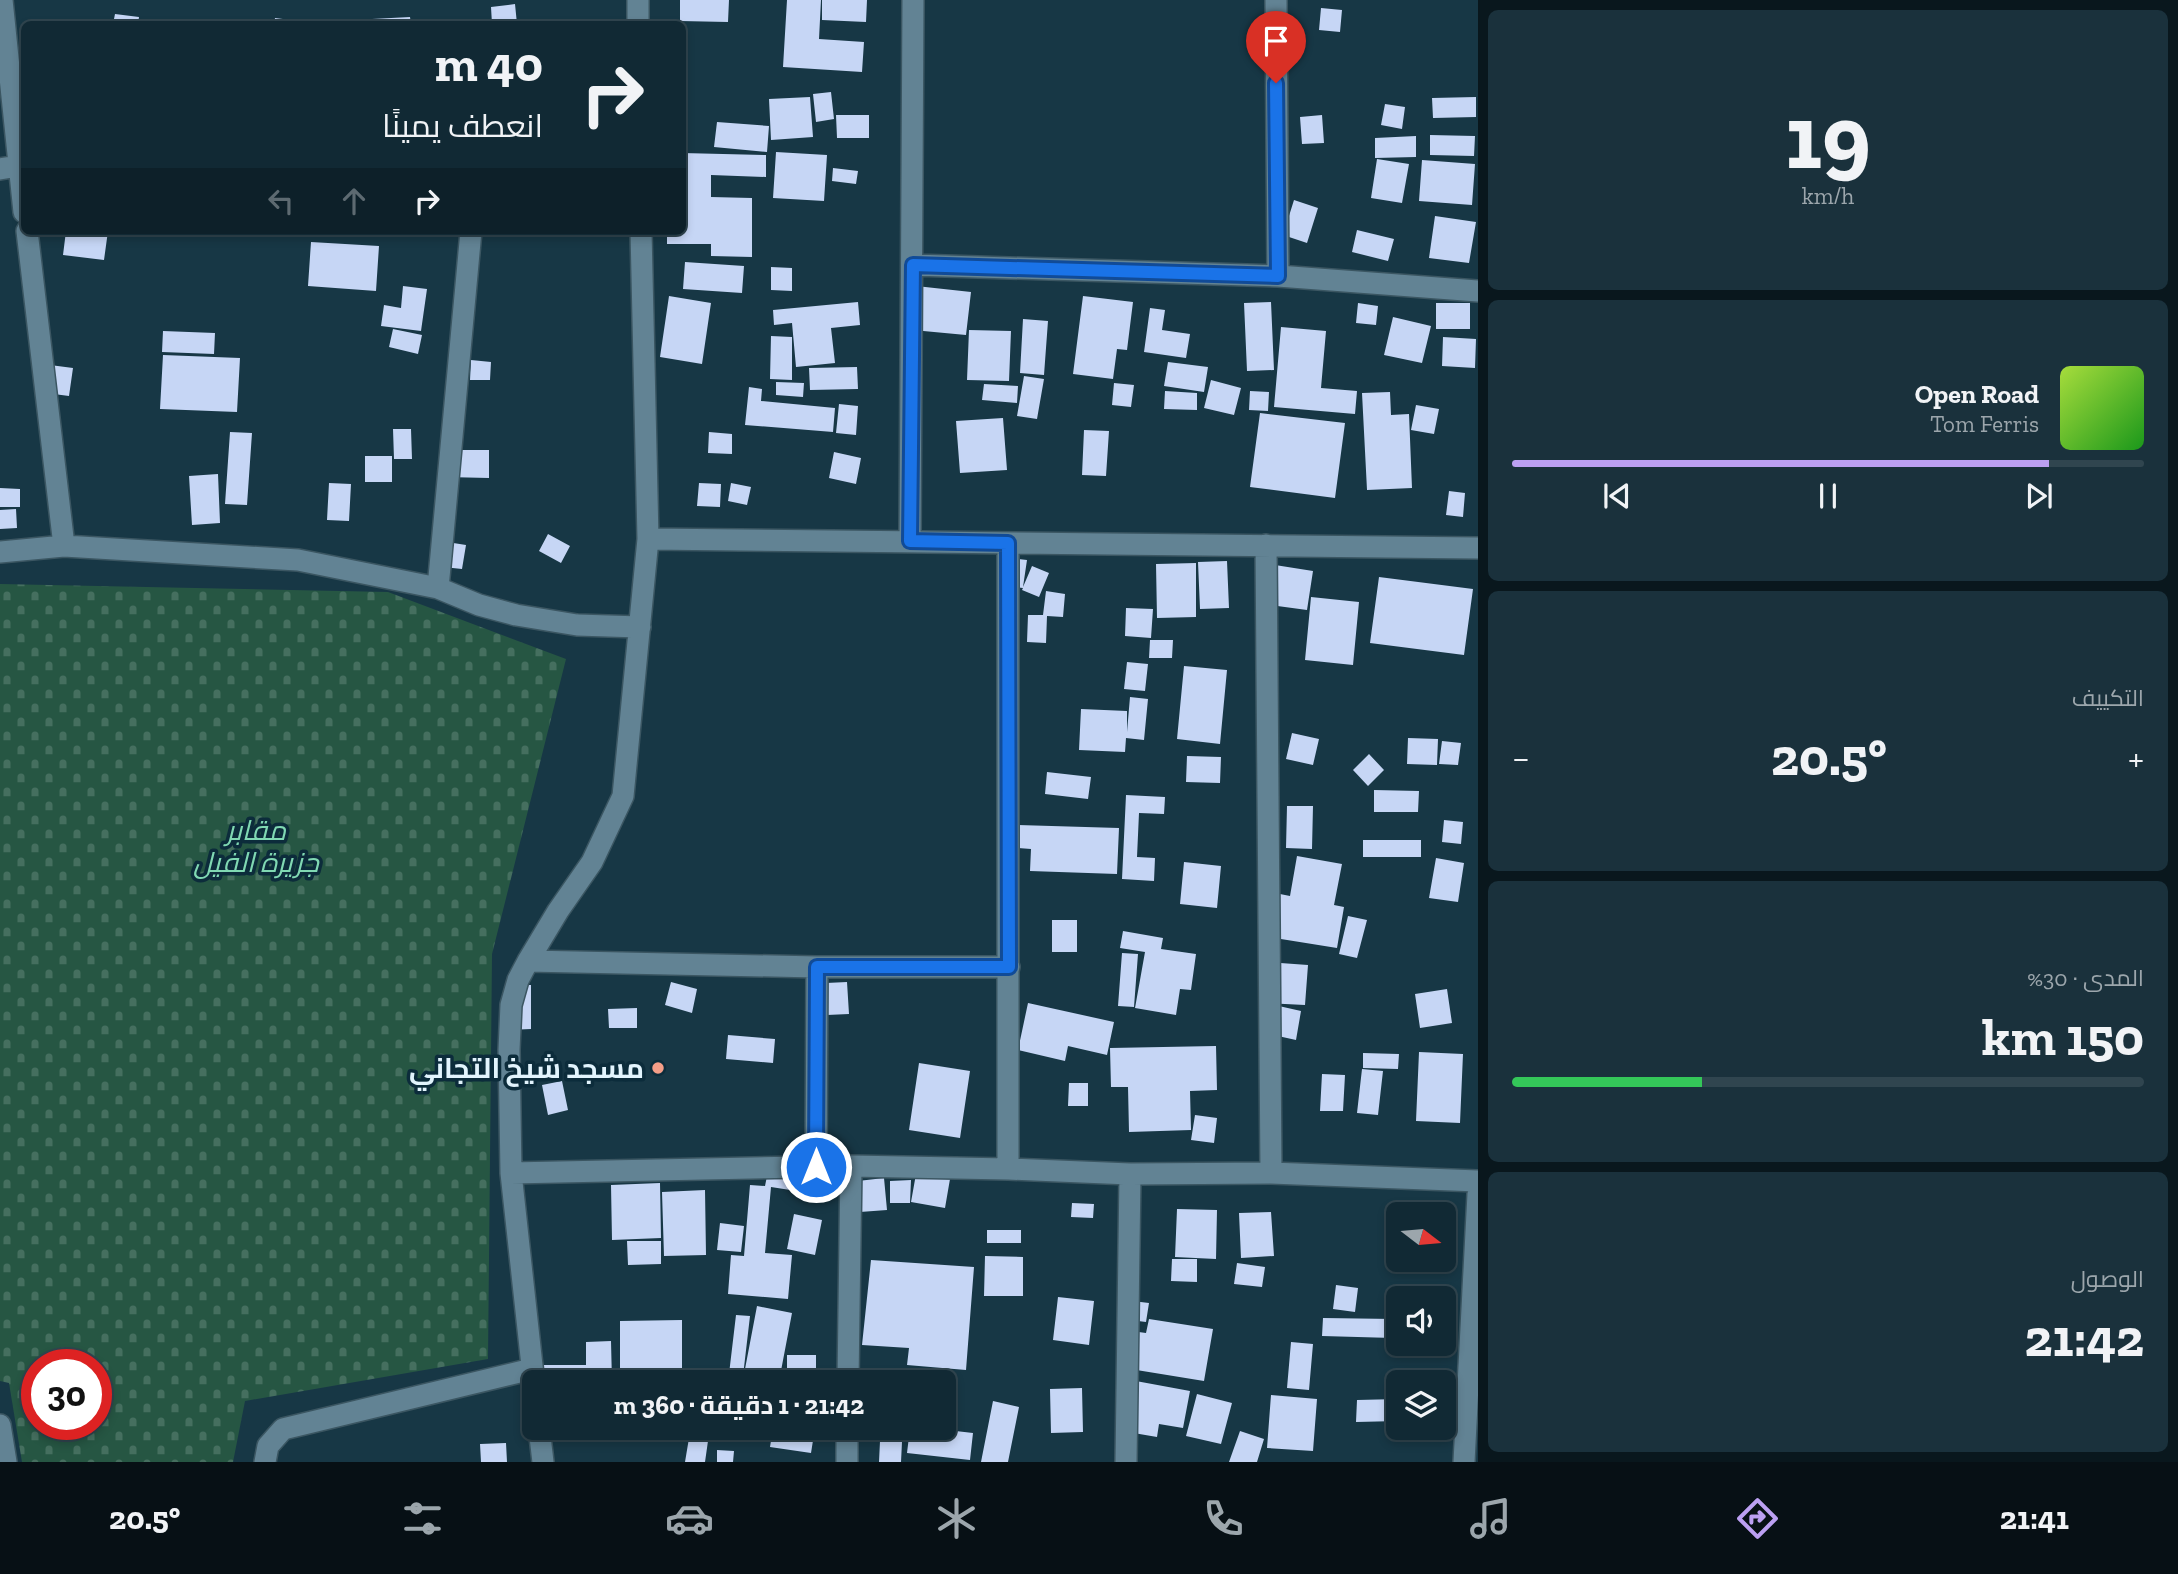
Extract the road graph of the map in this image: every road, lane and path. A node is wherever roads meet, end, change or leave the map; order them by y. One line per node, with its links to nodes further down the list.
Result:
1 (2, 0): 6 (street)
2 (638, 0): 5 (street)
3 (913, 0): 11 (street)
4 (1276, 0): 12 (street)
5 (638, 21)
6 (14, 166): 7 (street)
7 (21, 198)
8 (27, 235): 17 (street)
9 (471, 235): 21 (street)
10 (641, 235): 14 (street)
11 (913, 265): 12 (street); 15 (street)
12 (1278, 276): 13 (street)
13 (1478, 291)
14 (648, 539): 15 (street); 22 (street)
15 (910, 541): 16 (street)
16 (1008, 543): 18 (street); 25 (street)
17 (64, 545): 20 (street); 21 (street)
18 (1266, 545): 19 (street); 30 (street)
19 (1478, 548)
20 (0, 552)
21 (438, 587): 22 (street)
22 (639, 627): 23 (street)
23 (528, 961): 24 (street); 29 (street)
24 (817, 967): 25 (street); 27 (street)
25 (1009, 967): 28 (street)
26 (851, 1166): 27 (street); 28 (street); 36 (street)
27 (816, 1167): 29 (street)
28 (1008, 1169): 31 (street)
29 (511, 1173): 35 (street)
30 (1271, 1173): 31 (street); 32 (street)
31 (1130, 1174): 45 (street)
32 (1478, 1181)
33 (1478, 1194): 34 (street)
34 (1475, 1306): 46 (street)
35 (532, 1370)
36 (848, 1370)
37 (522, 1379): 42 (street)
38 (0, 1425): 41 (street)
39 (540, 1440): 43 (street)
40 (847, 1440): 44 (street)
41 (6, 1462)
42 (265, 1462)
43 (543, 1462)
44 (847, 1462)
45 (1125, 1462)
46 (1464, 1462)

